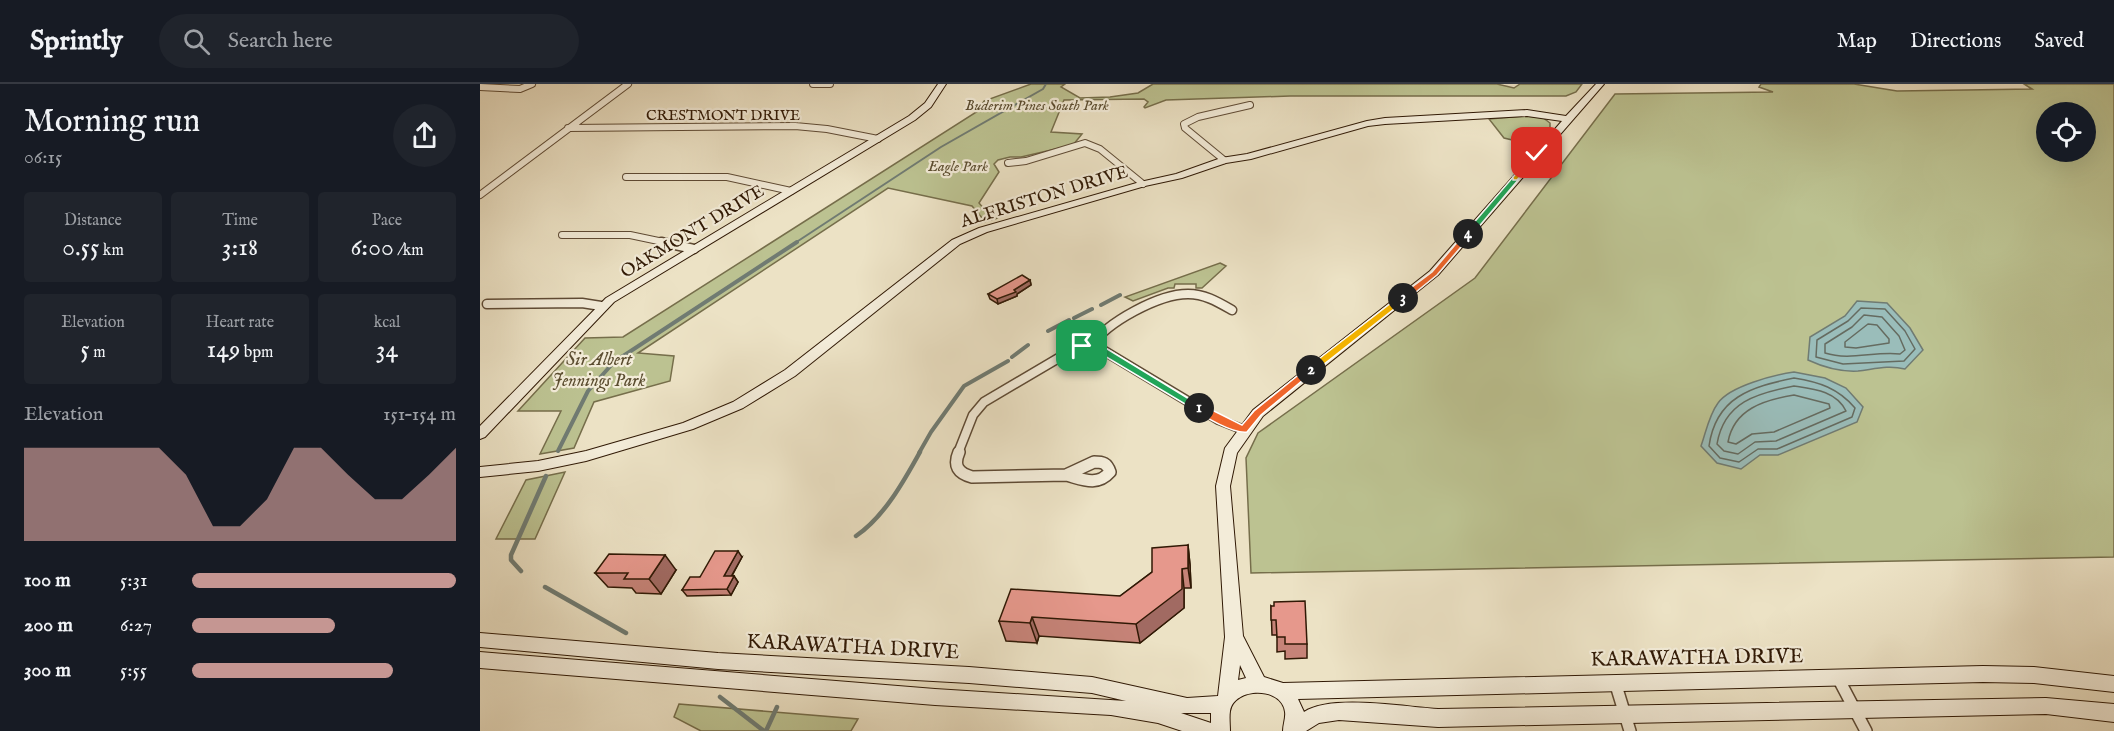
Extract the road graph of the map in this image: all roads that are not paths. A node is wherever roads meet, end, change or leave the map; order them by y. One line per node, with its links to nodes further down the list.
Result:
1 (484, 84): 2 (street)
2 (509, 84)
3 (532, 84): 9 (street)
4 (628, 84): 12 (street)
5 (813, 84): 6 (street)
6 (830, 84)
7 (942, 84): 13 (main road, OAKMONT DRIVE)
8 (1600, 84): 11 (main road)
9 (480, 87)
10 (1250, 105): 14 (street)
11 (1567, 119): 14 (main road, ALFRISTON DRIVE); 26 (main road)
12 (568, 128): 13 (street, CRESTMONT DRIVE); 19 (street)
13 (878, 139): 18 (main road, OAKMONT DRIVE)
14 (1224, 160): 17 (main road, ALFRISTON DRIVE)
15 (1008, 163): 17 (street)
16 (626, 177): 18 (street)
17 (1143, 184): 28 (main road, ALFRISTON DRIVE)
18 (791, 191): 21 (main road, OAKMONT DRIVE)
19 (480, 195)
20 (562, 235): 21 (street)
21 (694, 249): 23 (main road, OAKMONT DRIVE)
22 (487, 304): 23 (street)
23 (601, 306): 27 (main road, OAKMONT DRIVE)
24 (1232, 309): 25 (street)
25 (1091, 346): 26 (street); 29 (street)
26 (1244, 430): 30 (main road)
27 (480, 434)
28 (480, 472)
29 (1066, 475)
30 (1234, 637): 35 (main road); 38 (main road)
31 (480, 640): 38 (main road, KARAWATHA DRIVE)
32 (480, 660): 43 (main road)
33 (1837, 676): 34 (main road, KARAWATHA DRIVE); 36 (main road, KARAWATHA DRIVE); 39 (street)
34 (1615, 682): 37 (main road, KARAWATHA DRIVE); 41 (street)
35 (1258, 683): 37 (main road); 38 (main road)
36 (2114, 684)
37 (1281, 691): 42 (main road)
38 (1224, 701): 44 (main road)
39 (1854, 709): 40 (main road); 41 (main road); 45 (street)
40 (2114, 714)
41 (1627, 723): 42 (main road)
42 (1292, 730)
43 (1208, 731)
44 (1221, 731)
45 (1866, 731)

